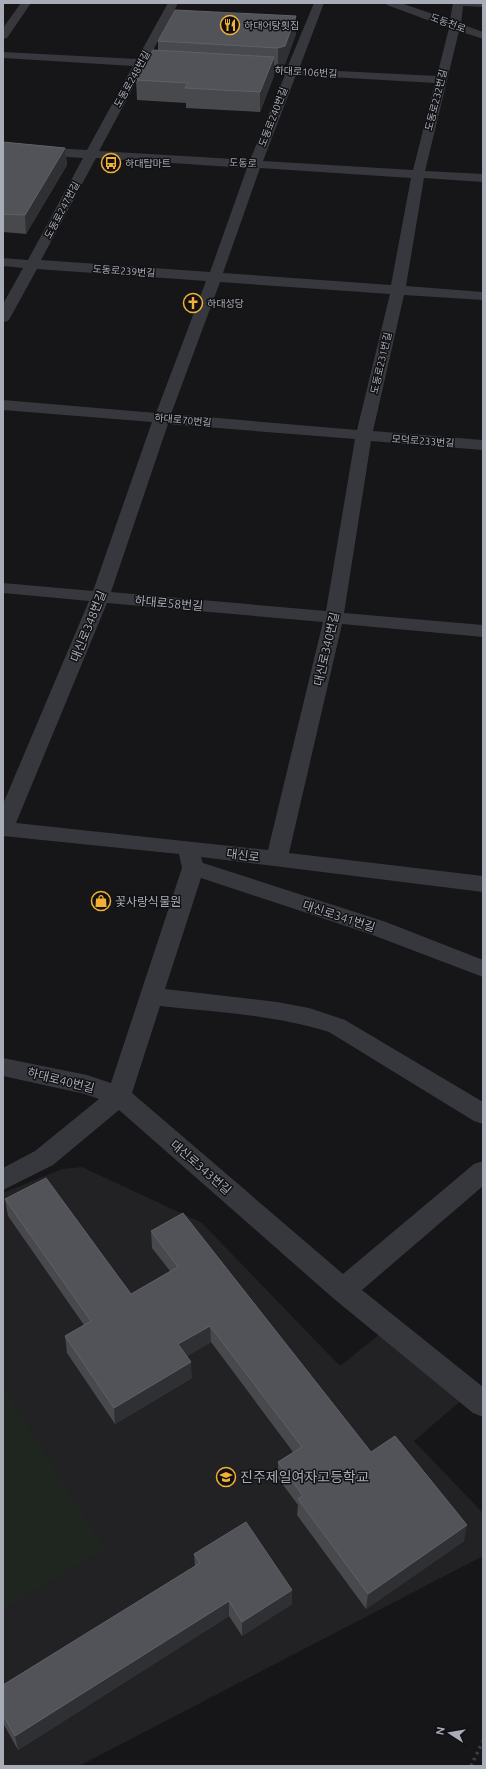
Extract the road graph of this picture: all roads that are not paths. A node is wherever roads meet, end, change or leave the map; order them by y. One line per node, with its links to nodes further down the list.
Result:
1 (26, 3): 11 (street)
2 (173, 3): 14 (street, 도동로248번길)
3 (319, 3): 17 (street, 도동로240번길)
4 (391, 3): 8 (street, 도동천로)
5 (426, 3): 8 (street)
6 (463, 3): 7 (street)
7 (483, 4)
8 (412, 10): 10 (street, 도동천로)
9 (444, 10): 10 (street, 도동천로)
10 (459, 15): 12 (street, 도동천로); 18 (street, 도동로232번길)
11 (3, 36)
12 (483, 36)
13 (3, 55): 14 (street)
14 (140, 63): 15 (street); 20 (street, 도동로248번길)
15 (188, 66)
16 (267, 70): 17 (street, 하대로106번길)
17 (291, 71): 18 (street, 하대로106번길); 21 (street, 도동로240번길)
18 (441, 80): 22 (street, 도동로232번길)
19 (3, 149): 20 (street, 도동로)
20 (90, 156): 21 (street, 도동로); 25 (street, 도동로247번길)
21 (255, 164): 22 (street, 도동로); 26 (street)
22 (418, 174): 23 (street, 도동로); 27 (street, 도동로231번길)
23 (483, 178)
24 (3, 262): 25 (street)
25 (33, 264): 26 (street, 도동로239번길); 29 (street, 도동로247번길)
26 (216, 277): 27 (street, 도동로239번길); 31 (street)
27 (398, 289): 28 (street); 32 (street, 도동로231번길)
28 (483, 296)
29 (3, 318)
30 (3, 405): 31 (street, 하대로70번길)
31 (162, 418): 32 (street, 하대로70번길); 35 (street, 대신로348번길)
32 (364, 436): 33 (street, 모덕로233번길); 36 (street, 대신로340번길)
33 (483, 445)
34 (3, 588): 35 (street, 하대로58번길)
35 (100, 597): 36 (street, 하대로58번길); 38 (street, 대신로348번길)
36 (334, 617): 37 (street, 하대로58번길); 40 (street, 대신로340번길)
37 (483, 631)
38 (3, 829): 39 (street, 대신로)
39 (191, 858): 40 (street, 대신로); 42 (street, 대신로341번길); 43 (street)
40 (277, 859): 41 (street, 대신로)
41 (483, 884)
42 (483, 970)
43 (152, 996): 45 (street); 46 (street)
44 (3, 1067): 45 (street, 하대로40번길)
45 (119, 1096): 48 (street); 49 (street, 대신로343번길)
46 (483, 1114)
47 (483, 1172): 49 (street)
48 (3, 1180)
49 (343, 1290): 50 (street, 대신로343번길)
50 (483, 1404)

